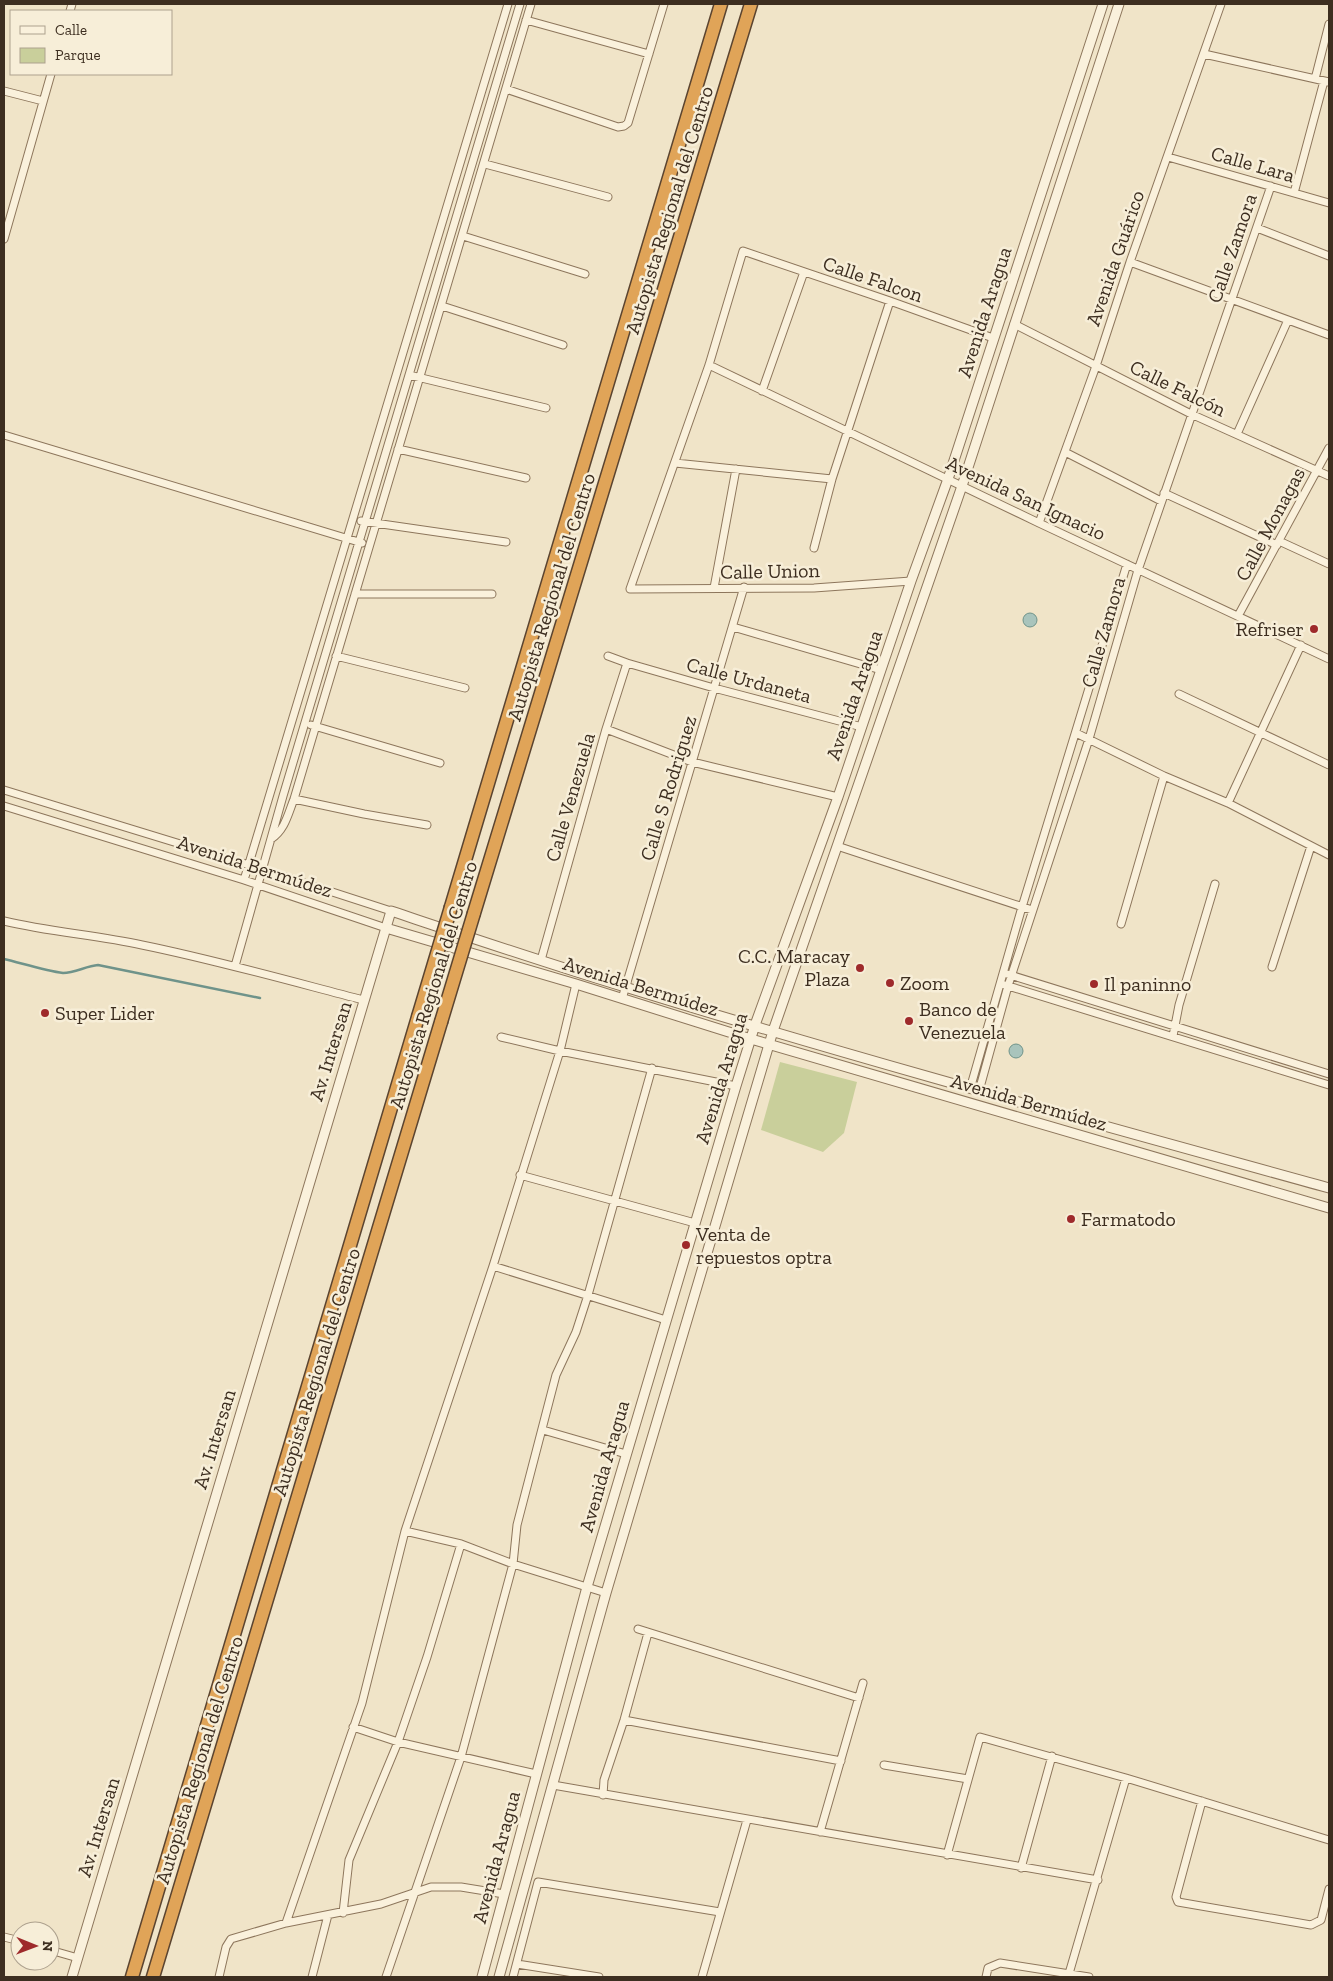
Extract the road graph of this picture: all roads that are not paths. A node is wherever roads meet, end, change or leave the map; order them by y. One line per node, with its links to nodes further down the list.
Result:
1 (508, 4): 64 (street)
2 (520, 4): 43 (street)
3 (531, 4): 10 (street)
4 (664, 4): 12 (street)
5 (721, 4): 200 (highway, Autopista Regional del Centro, bridge)
6 (751, 4): 201 (highway, Autopista Regional del Centro, bridge)
7 (1103, 4): 39 (street, Avenida Aragua)
8 (1119, 4): 37 (street, Avenida Aragua)
9 (1221, 4): 13 (street, Avenida Guárico)
10 (526, 20): 12 (street); 17 (street)
11 (1329, 24): 15 (street)
12 (649, 54): 17 (street)
13 (1204, 54): 15 (street); 20 (street, Avenida Guárico)
14 (51, 75): 19 (street)
15 (1315, 79): 16 (street)
16 (1326, 81): 23 (street)
17 (506, 89): 21 (street)
18 (4, 91): 19 (street)
19 (43, 100): 28 (street)
20 (1168, 157): 22 (street, Calle Lara); 30 (street, Avenida Guárico)
21 (485, 164): 24 (street); 27 (street)
22 (1270, 186): 23 (street, Calle Lara); 26 (street, Calle Zamora)
23 (1294, 193): 25 (street, Calle Lara)
24 (608, 197)
25 (1329, 203)
26 (1256, 228): 29 (street); 33 (street, Calle Zamora)
27 (463, 236): 32 (street); 35 (street)
28 (4, 239)
29 (1329, 256)
30 (1130, 262): 33 (street); 42 (street, Avenida Guárico)
31 (804, 272): 34 (street, Calle Falcon); 41 (street, Calle Falcon); 45 (street)
32 (585, 274)
33 (1231, 299): 36 (street); 47 (street, Calle Zamora)
34 (890, 301): 39 (street, Calle Falcon); 48 (street)
35 (442, 306): 40 (street); 44 (street)
36 (1288, 320): 38 (street); 49 (street)
37 (1014, 324): 42 (street, Calle Falcón); 61 (street, Avenida Aragua)
38 (1329, 335)
39 (993, 338): 60 (street, Avenida Aragua)
40 (563, 345)
41 (709, 365): 45 (street, Avenida San Ignacio); 54 (street)
42 (1096, 366): 47 (street, Calle Falcón); 53 (street, Avenida Guárico)
43 (409, 375): 44 (street); 65 (street)
44 (420, 378): 46 (street); 52 (street)
45 (762, 391): 48 (street, Avenida San Ignacio)
46 (546, 408)
47 (1191, 414): 49 (street, Calle Falcón); 62 (street, Calle Zamora)
48 (848, 432): 59 (street); 60 (street, Avenida San Ignacio)
49 (1237, 434): 56 (street, Calle Falcón)
50 (4, 435): 68 (street)
51 (1329, 448): 56 (street, Calle Monagas)
52 (398, 449): 58 (street); 67 (street)
53 (1065, 452): 63 (street); 66 (street, Avenida Guárico)
54 (675, 463): 55 (street); 79 (street, Calle Union)
55 (736, 470): 59 (street); 79 (street)
56 (1317, 470): 57 (street, Calle Falcón); 71 (street, Calle Monagas)
57 (1329, 476)
58 (526, 478)
59 (832, 479): 73 (street)
60 (948, 479): 61 (street, Avenida San Ignacio); 77 (street, Avenida Aragua)
61 (962, 486): 66 (street, Avenida San Ignacio); 111 (street, Avenida Aragua)
62 (1164, 494): 63 (street, Calle Zamora); 71 (street)
63 (1161, 501): 76 (street, Calle Zamora)
64 (353, 519): 65 (street); 68 (street)
65 (365, 522): 67 (street); 69 (street)
66 (1039, 523): 74 (street, Avenida San Ignacio)
67 (375, 524): 70 (street); 72 (street)
68 (347, 539): 69 (street); 114 (street)
69 (358, 542): 72 (street); 93 (street)
70 (506, 542)
71 (1278, 543): 75 (street); 82 (street, Calle Monagas)
72 (369, 545): 80 (street)
73 (814, 548)
74 (1127, 564): 76 (street, Avenida San Ignacio); 98 (street, Calle Zamora)
75 (1329, 564)
76 (1138, 570): 82 (street, Avenida San Ignacio); 99 (street, Calle Zamora)
77 (911, 581): 78 (street, Calle Union); 89 (street, Avenida Aragua)
78 (744, 587): 79 (street, Calle Union); 83 (street, Calle S Rodriguez)
79 (714, 588)
80 (354, 594): 81 (street); 85 (street)
81 (492, 594)
82 (1238, 616): 84 (street, Avenida San Ignacio)
83 (733, 627): 89 (street); 91 (street, Calle S Rodriguez)
84 (1301, 645): 87 (street, Avenida San Ignacio); 97 (street)
85 (336, 656): 90 (street); 94 (street)
86 (608, 656): 88 (street)
87 (1329, 659)
88 (627, 663): 91 (street, Calle Urdaneta); 96 (street, Calle Venezuela)
89 (881, 670): 95 (street, Avenida Aragua)
90 (465, 688)
91 (714, 688): 95 (street, Calle Urdaneta); 100 (street, Calle S Rodriguez)
92 (1179, 694): 97 (street)
93 (305, 723): 94 (street); 110 (street)
94 (315, 726): 101 (street); 106 (street)
95 (862, 727): 105 (street, Avenida Aragua)
96 (606, 729): 100 (street); 125 (street, Calle Venezuela)
97 (1260, 732): 102 (street); 107 (street)
98 (1076, 733): 99 (street); 119 (street, Calle Zamora)
99 (1089, 738): 103 (street); 120 (street, Calle Zamora)
100 (692, 762): 105 (street); 132 (street, Calle S Rodriguez)
101 (440, 763)
102 (1329, 766)
103 (1164, 776): 107 (street); 123 (street)
104 (4, 790): 114 (street, Avenida Bermúdez)
105 (838, 797): 135 (street, Avenida Aragua)
106 (294, 799): 109 (street); 110 (street)
107 (1228, 803): 112 (street)
108 (4, 806): 116 (street, Avenida Bermúdez)
109 (427, 825)
110 (271, 839): 115 (street)
111 (837, 846): 119 (street); 137 (street, Avenida Aragua)
112 (1311, 846): 113 (street); 127 (street)
113 (1329, 854)
114 (249, 864): 115 (street, Avenida Bermúdez); 116 (street)
115 (262, 868): 118 (street); 121 (street, Avenida Bermúdez)
116 (244, 880): 118 (street, Avenida Bermúdez)
117 (1215, 884): 136 (street)
118 (259, 885): 124 (street, Avenida Bermúdez); 126 (street)
119 (1022, 907): 120 (street); 128 (street, Calle Zamora)
120 (1032, 910): 129 (street, Calle Zamora)
121 (391, 911): 124 (street, Av. Intersan); 125 (street, Avenida Bermúdez)
122 (4, 921): 126 (street)
123 (1121, 924)
124 (386, 928): 130 (street, Avenida Bermúdez); 134 (street, Av. Intersan)
125 (541, 960): 132 (street, Avenida Bermúdez)
126 (235, 966): 134 (street)
127 (1272, 967)
128 (1003, 973): 129 (street); 131 (street, Calle Zamora)
129 (1011, 976): 131 (street, Calle Zamora); 136 (street)
130 (576, 984): 133 (street, Avenida Bermúdez); 142 (street)
131 (1004, 985): 139 (street); 147 (street, Calle Zamora)
132 (625, 987): 133 (street, Calle S Rodriguez); 135 (street, Avenida Bermúdez)
133 (622, 999): 140 (street, Avenida Bermúdez)
134 (363, 1000): 196 (street, Av. Intersan)
135 (756, 1025): 137 (street, Avenida Bermúdez); 140 (street, Avenida Aragua)
136 (1176, 1026): 139 (street); 144 (street)
137 (773, 1031): 141 (street, Avenida Aragua); 147 (street, Avenida Bermúdez)
138 (501, 1036): 142 (street)
139 (1173, 1036): 145 (street)
140 (751, 1039): 141 (street, Avenida Bermúdez); 146 (street, Avenida Aragua)
141 (770, 1044): 149 (street, Avenida Bermúdez); 164 (street, Avenida Aragua)
142 (560, 1051): 143 (street); 150 (street)
143 (652, 1068): 146 (street); 152 (street)
144 (1329, 1074)
145 (1329, 1085)
146 (736, 1086): 154 (street, Avenida Aragua)
147 (974, 1090): 148 (street, Avenida Bermúdez)
148 (1149, 1138): 149 (street); 151 (street, Avenida Bermúdez)
149 (1144, 1154): 153 (street, Avenida Bermúdez)
150 (520, 1175): 152 (street); 155 (street)
151 (1329, 1188)
152 (615, 1201): 154 (street); 156 (street)
153 (1329, 1208)
154 (695, 1223): 157 (street, Avenida Aragua)
155 (493, 1266): 156 (street); 160 (street)
156 (588, 1295): 157 (street); 158 (street)
157 (666, 1320): 159 (street, Avenida Aragua)
158 (543, 1430): 159 (street); 162 (street)
159 (626, 1454): 163 (street, Avenida Aragua)
160 (405, 1531): 161 (street); 170 (street)
161 (461, 1544): 162 (street); 171 (street)
162 (513, 1564): 163 (street); 173 (street)
163 (587, 1587): 164 (street); 176 (street, Avenida Aragua)
164 (606, 1593): 179 (street, Avenida Aragua)
165 (638, 1629): 166 (street)
166 (648, 1633): 168 (street); 169 (street)
167 (863, 1683): 168 (street)
168 (859, 1698): 174 (street)
169 (624, 1720): 174 (street); 180 (street)
170 (353, 1727): 171 (street); 194 (street)
171 (398, 1742): 173 (street); 192 (street)
172 (1052, 1756): 177 (street); 178 (street); 186 (street)
173 (461, 1757): 176 (street); 189 (street)
174 (841, 1761): 183 (street)
175 (884, 1764): 178 (street)
176 (536, 1774): 190 (street, Avenida Aragua)
177 (1126, 1778): 181 (street); 187 (street)
178 (968, 1780): 185 (street)
179 (553, 1785): 180 (street); 206 (street, Avenida Aragua)
180 (603, 1795): 182 (street)
181 (1202, 1801): 184 (street); 188 (street)
182 (747, 1820): 183 (street); 191 (street)
183 (820, 1832): 185 (street)
184 (1329, 1840)
185 (947, 1855): 186 (street)
186 (1021, 1868): 187 (street)
187 (1098, 1880): 198 (street)
188 (1329, 1889)
189 (414, 1893): 190 (street); 192 (street); 204 (street)
190 (504, 1894): 205 (street, Avenida Aragua)
191 (720, 1912): 197 (street); 209 (street)
192 (343, 1913): 193 (street)
193 (328, 1915): 194 (street); 203 (street)
194 (286, 1923): 202 (street)
195 (60, 1953): 196 (street)
196 (78, 1958): 199 (street, Av. Intersan)
197 (517, 1964): 207 (street); 208 (street)
198 (1069, 1976): 210 (street); 211 (street)
199 (72, 1977)
200 (132, 1977)
201 (153, 1977)
202 (219, 1977)
203 (312, 1977)
204 (386, 1977)
205 (482, 1977)
206 (499, 1977)
207 (513, 1977)
208 (599, 1977)
209 (702, 1977)
210 (986, 1977)
211 (1089, 1977)

